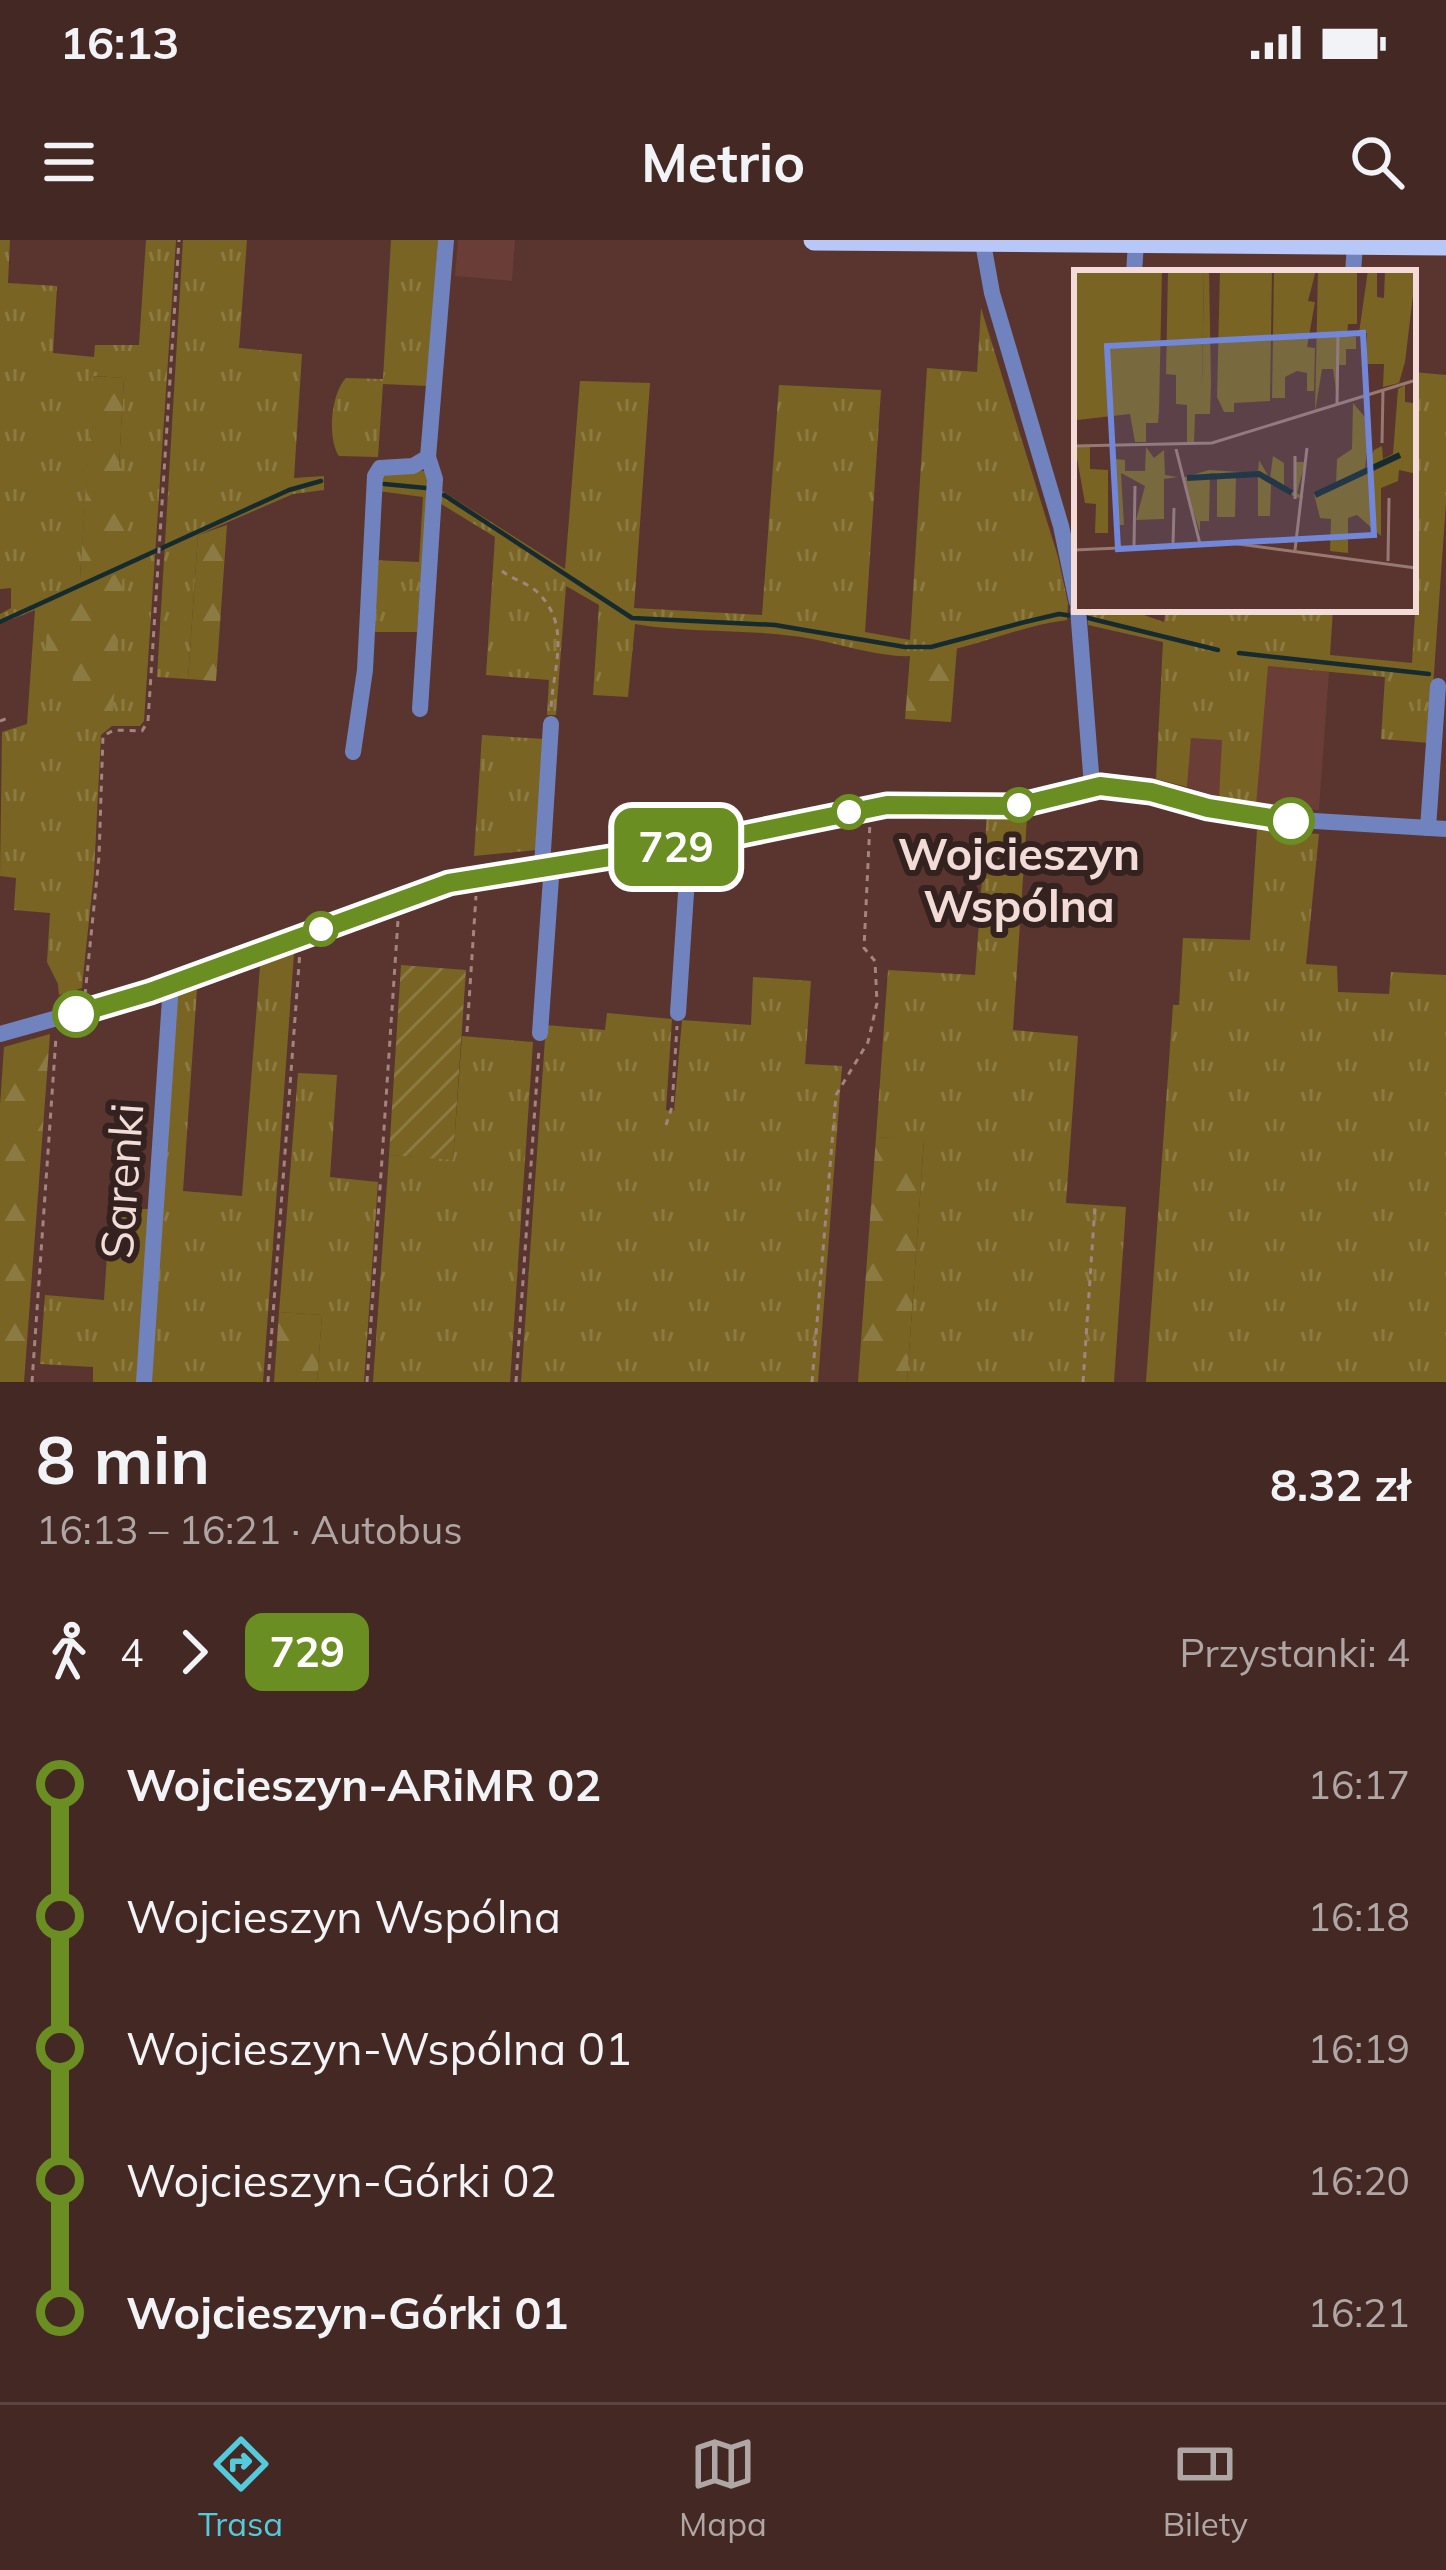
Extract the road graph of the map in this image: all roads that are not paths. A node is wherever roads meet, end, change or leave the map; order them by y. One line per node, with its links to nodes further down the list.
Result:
1 (446, 240): 10 (street)
2 (814, 240): 3 (main road)
3 (840, 241): 4 (main road)
4 (982, 243): 5 (main road); 11 (street)
5 (1136, 243): 6 (main road); 8 (street)
6 (1355, 244): 7 (main road); 9 (street)
7 (1446, 245)
8 (1134, 270)
9 (1353, 270)
10 (428, 457): 14 (street); 16 (street)
11 (1074, 591)
12 (1078, 612): 17 (street)
13 (1438, 686): 18 (street)
14 (420, 709)
15 (551, 724): 20 (street)
16 (353, 752)
17 (1092, 786): 18 (street); 19 (street)
18 (1437, 828)
19 (684, 845): 20 (street); 22 (street)
20 (547, 865): 21 (street); 24 (street)
21 (171, 984): 23 (street); 25 (street, Sarenki)
22 (678, 1012)
23 (0, 1034)
24 (540, 1034)
25 (144, 1382)

